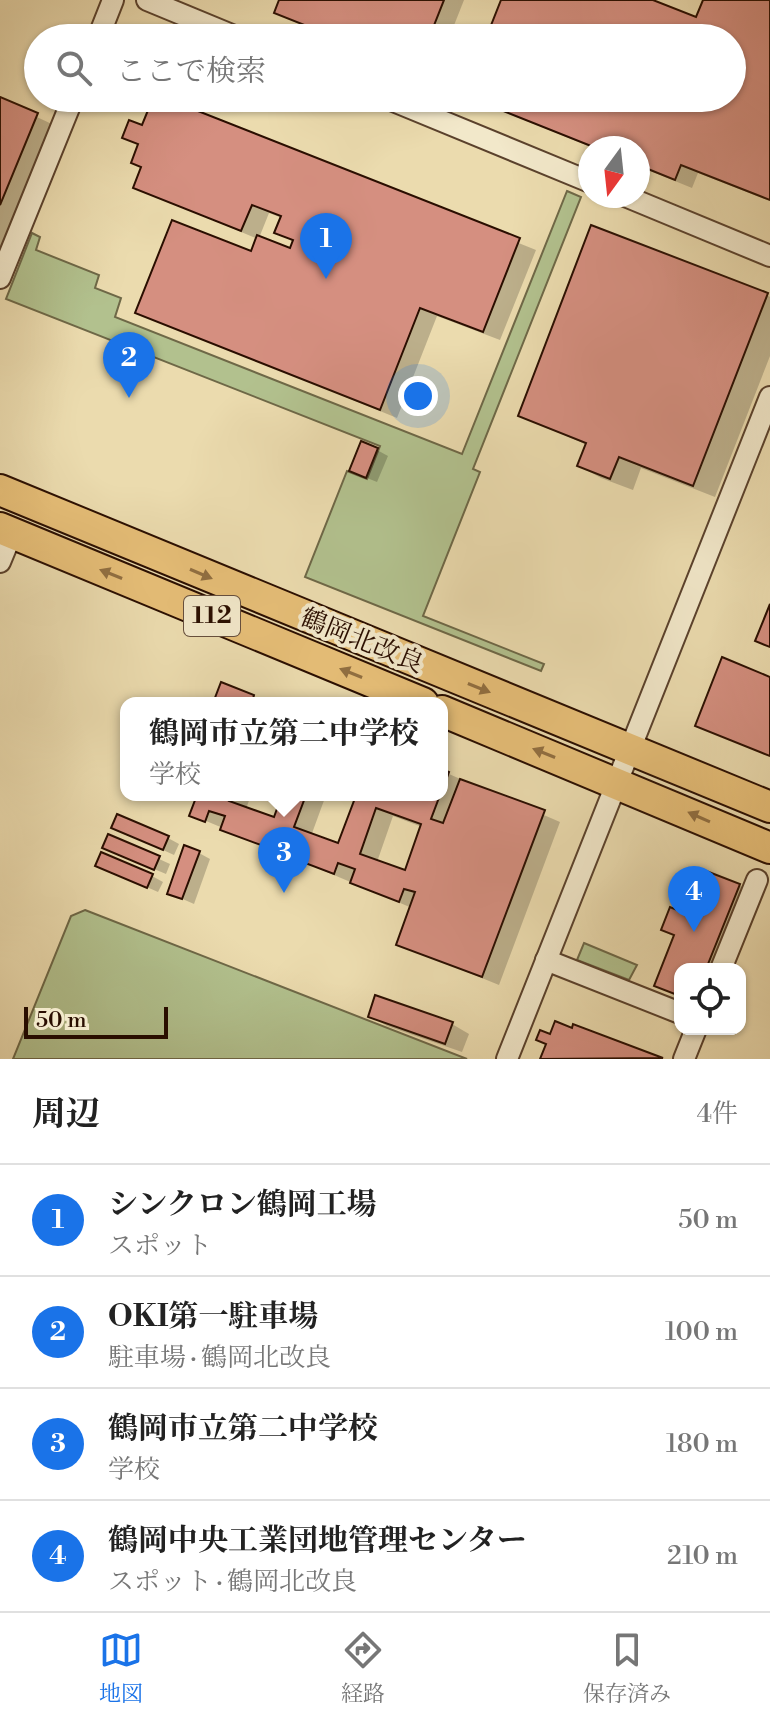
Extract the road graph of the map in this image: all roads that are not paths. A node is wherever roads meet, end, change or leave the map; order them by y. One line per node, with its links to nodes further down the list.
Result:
1 (113, 0): 3 (street)
2 (147, 0): 4 (street)
3 (104, 24)
4 (205, 24)
5 (67, 112): 10 (street)
6 (420, 112): 7 (street)
7 (578, 177)
8 (650, 206): 9 (street)
9 (770, 256)
10 (0, 278)
11 (770, 397): 17 (street)
12 (0, 490): 17 (highway, 鶴岡北改良 / 112, one-way to 17)
13 (6, 531): 14 (street); 15 (highway, 鶴岡北改良 / 112, one-way to 13)
14 (0, 562)
15 (408, 697)
16 (448, 713): 18 (highway, one-way to 16)
17 (630, 750): 18 (street); 19 (highway, 鶴岡北改良 / 112)
18 (616, 782): 20 (highway, one-way to 18); 22 (street)
19 (770, 807)
20 (770, 848)
21 (757, 880): 23 (street)
22 (546, 960): 24 (street); 26 (street)
23 (723, 963)
24 (674, 1011)
25 (694, 1035): 27 (street)
26 (507, 1059)
27 (684, 1059)

